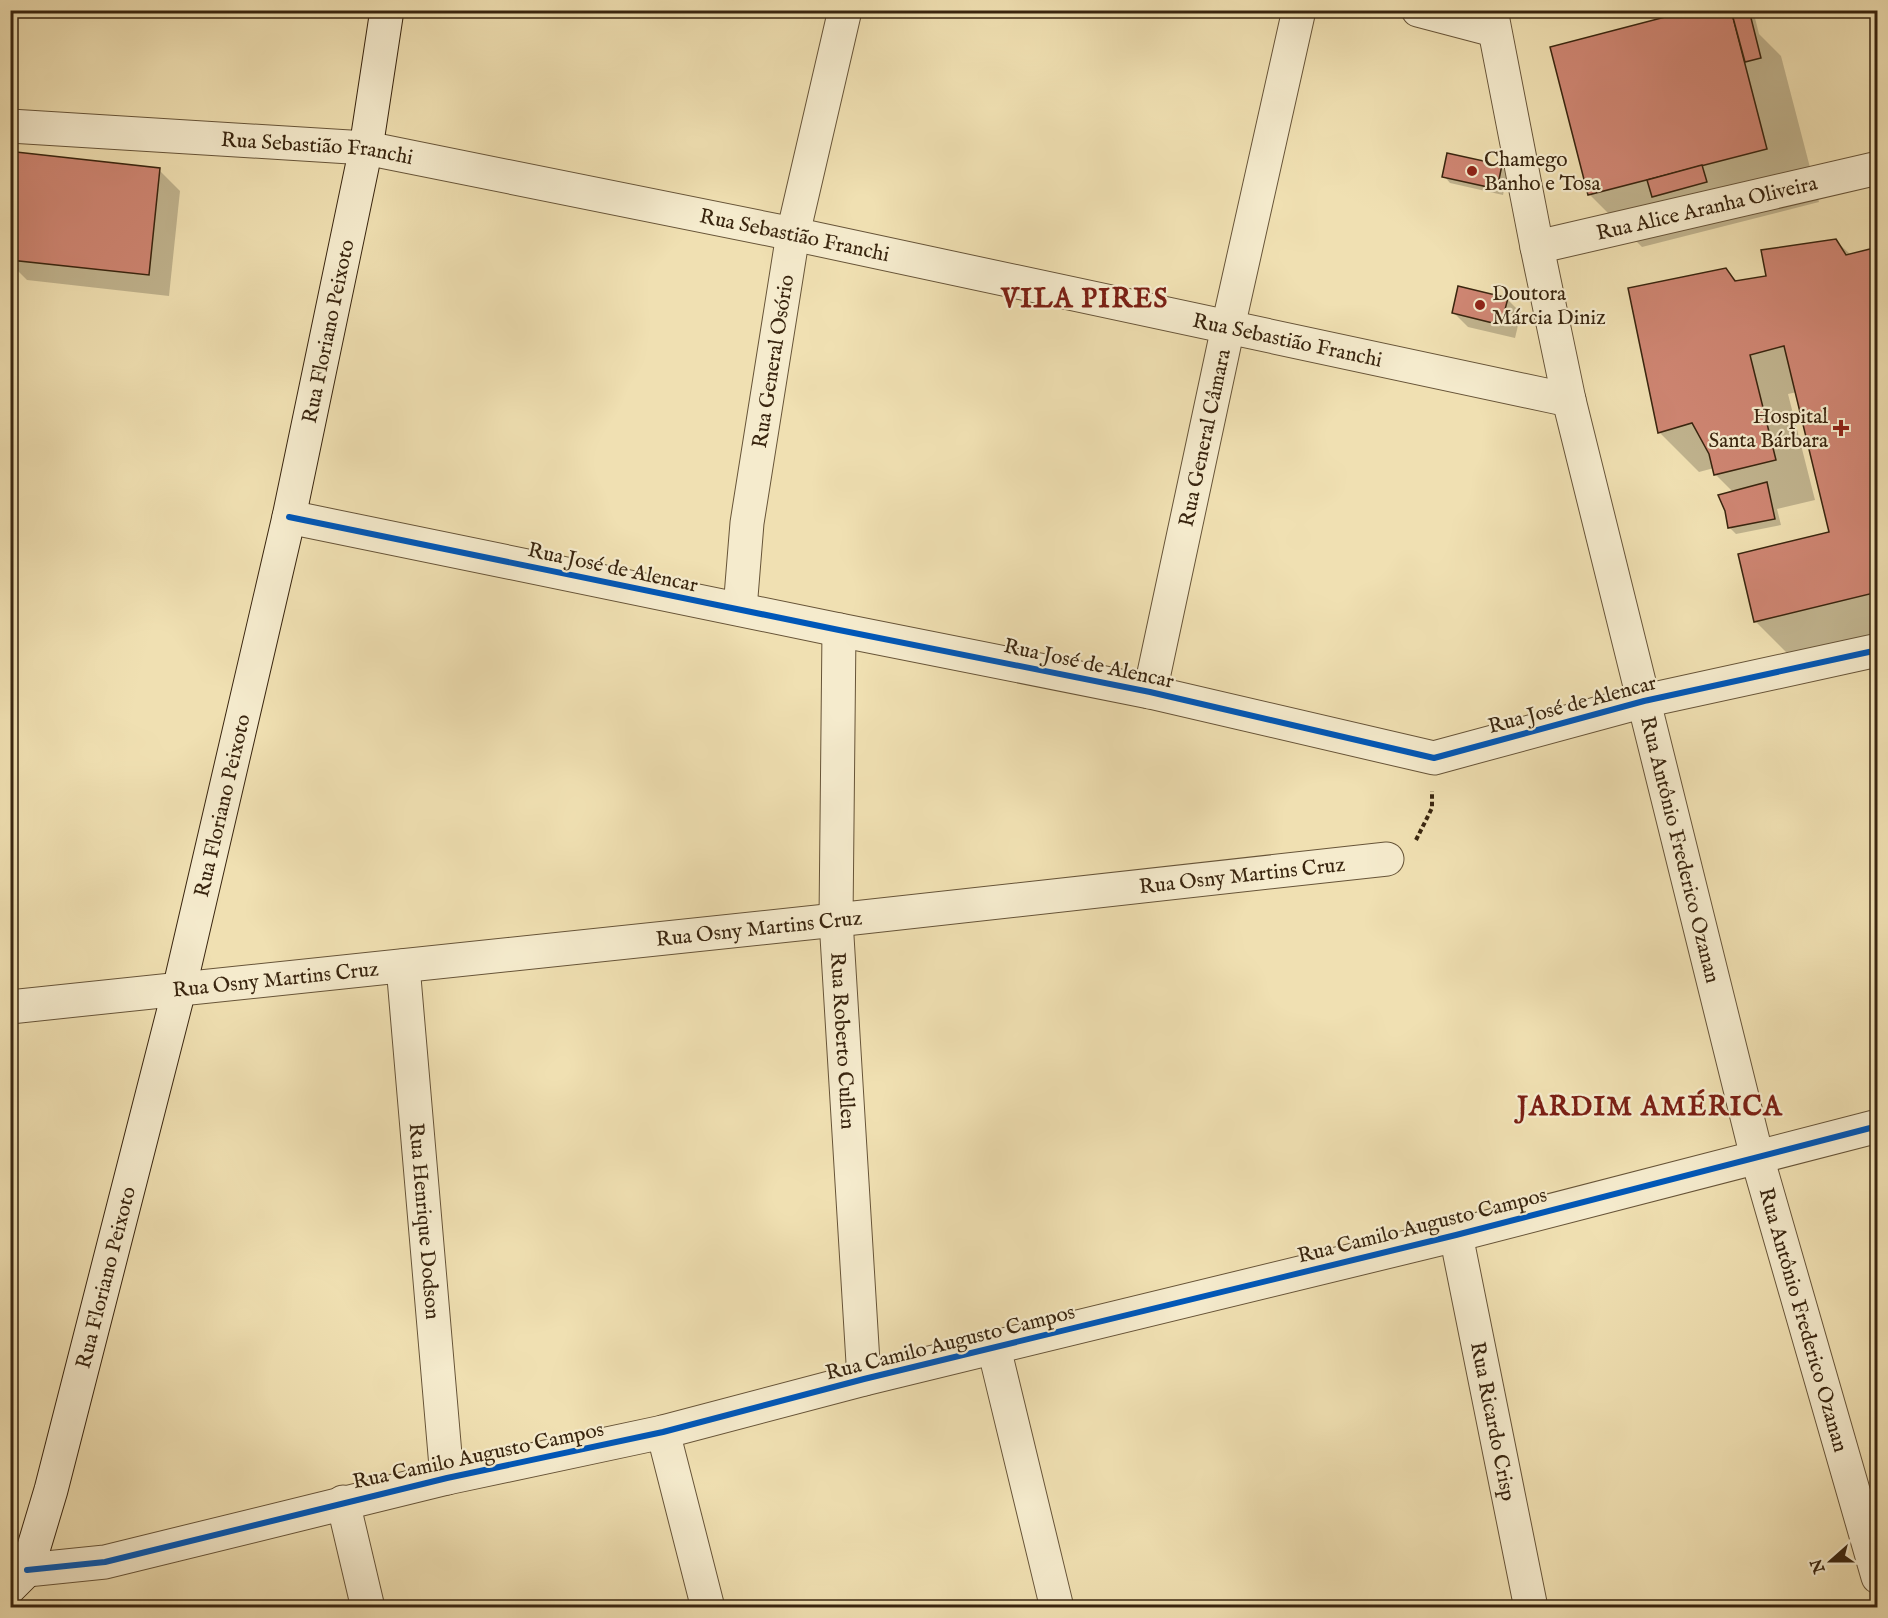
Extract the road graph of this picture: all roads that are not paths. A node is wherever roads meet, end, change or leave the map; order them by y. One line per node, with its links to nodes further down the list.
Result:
1 (387, 10): 7 (street, Rua Floriano Peixoto)
2 (845, 10): 9 (street, Rua General Osório)
3 (1299, 10): 11 (street, Rua General Câmara)
4 (1418, 10): 5 (street)
5 (1492, 20): 10 (street, Rua Antônio Frederico Ozanan)
6 (10, 126): 7 (street, Rua Sebastião Franchi)
7 (366, 148): 9 (street, Rua Sebastião Franchi); 13 (street, Rua Floriano Peixoto)
8 (1878, 168): 10 (street, Rua Alice Aranha Oliveira)
9 (793, 234): 11 (street, Rua Sebastião Franchi); 14 (street, Rua General Osório)
10 (1537, 248): 12 (street, Rua Antônio Frederico Ozanan)
11 (1228, 327): 12 (street, Rua Sebastião Franchi); 17 (street, Rua General Câmara)
12 (1569, 400): 18 (street, Rua Antônio Frederico Ozanan)
13 (289, 517): 14 (street, Rua José de Alencar); 22 (street, Rua Floriano Peixoto)
14 (740, 609): 15 (street, Rua José de Alencar)
15 (839, 630): 17 (street, Rua José de Alencar); 20 (street, Rua Roberto Cullen)
16 (1878, 650): 18 (street, Rua José de Alencar)
17 (1150, 692): 18 (street, Rua José de Alencar)
18 (1644, 701): 25 (street, Rua Antônio Frederico Ozanan)
19 (1387, 859): 20 (street, Rua Osny Martins Cruz)
20 (836, 920): 21 (street, Rua Osny Martins Cruz); 28 (street, Rua Roberto Cullen)
21 (403, 966): 22 (street, Rua Osny Martins Cruz); 30 (street, Rua Henrique Dodson)
22 (179, 990): 23 (street, Rua Osny Martins Cruz); 33 (street, Rua Floriano Peixoto)
23 (10, 1006)
24 (1878, 1126): 25 (street, Rua Camilo Augusto Campos)
25 (1756, 1156): 26 (street, Rua Camilo Augusto Campos); 32 (street, Rua Antônio Frederico Ozanan)
26 (1456, 1235): 27 (street, Rua Camilo Augusto Campos); 37 (street, Rua Ricardo Crisp)
27 (994, 1348): 28 (street, Rua Camilo Augusto Campos); 36 (street)
28 (864, 1379): 29 (street, Rua Camilo Augusto Campos)
29 (663, 1432): 30 (street, Rua Camilo Augusto Campos); 35 (street)
30 (447, 1478): 31 (street, Rua Camilo Augusto Campos)
31 (343, 1502): 33 (street, Rua Camilo Augusto Campos); 34 (street)
32 (1878, 1577)
33 (19, 1578)
34 (368, 1608)
35 (708, 1608)
36 (1056, 1608)
37 (1531, 1608)

